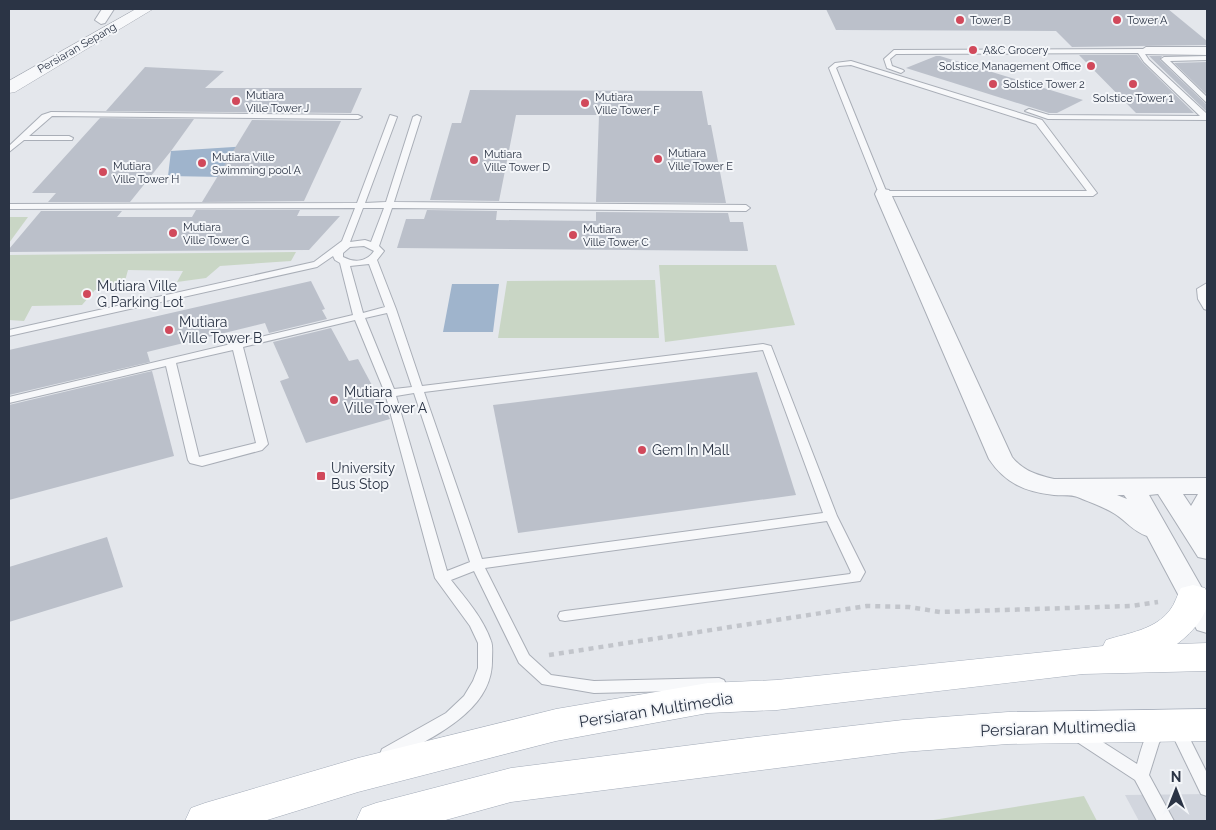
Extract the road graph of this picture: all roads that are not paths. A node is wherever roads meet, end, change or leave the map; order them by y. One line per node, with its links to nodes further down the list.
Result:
1 (123, 9): 3 (street, Persiaran Sepang)
2 (146, 9): 7 (street, Persiaran Sepang)
3 (105, 14): 4 (street, Persiaran Sepang)
4 (59, 41)
5 (1146, 51): 5 (lane); 6 (street)
6 (1206, 54): 8 (lane)
7 (9, 88)
8 (1207, 100)
9 (358, 117): 12 (lane)
10 (393, 117): 18 (lane)
11 (417, 117): 17 (lane)
12 (22, 138): 13 (lane); 14 (lane)
13 (69, 138)
14 (9, 150)
15 (883, 194): 15 (lane); 37 (street)
16 (11, 202): 18 (lane)
17 (389, 205): 18 (lane); 19 (lane); 21 (lane)
18 (360, 206): 20 (lane)
19 (746, 208)
20 (345, 244): 21 (lane); 23 (lane); 28 (lane)
21 (374, 246): 22 (lane)
22 (372, 260): 23 (lane); 26 (lane)
23 (344, 262): 27 (lane)
24 (1207, 286): 25 (lane)
25 (1207, 307)
26 (392, 310): 27 (lane); 31 (lane)
27 (359, 317): 29 (lane); 32 (lane)
28 (9, 333)
29 (237, 346): 30 (lane); 30 (lane)
30 (170, 362): 33 (lane)
31 (417, 388): 32 (lane); 39 (lane); 42 (lane)
32 (390, 393): 43 (lane)
33 (9, 400)
34 (1132, 486): 35 (street); 37 (street); 40 (street)
35 (1165, 486): 36 (street); 41 (street)
36 (1207, 486)
37 (1072, 487): 40 (street)
38 (1207, 500): 41 (street)
39 (830, 516): 42 (lane); 45 (lane)
40 (1163, 544): 44 (street)
41 (1207, 550)
42 (477, 564): 43 (lane); 48 (lane)
43 (442, 578): 53 (lane)
44 (1200, 609): 47 (main road)
45 (566, 616)
46 (1207, 657): 47 (main road, Persiaran Multimedia)
47 (1083, 660): 48 (main road, Persiaran Multimedia)
48 (777, 695): 53 (main road, Persiaran Multimedia)
49 (1181, 725): 50 (main road, Persiaran Multimedia); 51 (lane); 52 (lane)
50 (1060, 726): 51 (lane); 55 (main road, Persiaran Multimedia)
51 (1141, 774): 56 (lane)
52 (1207, 789)
53 (268, 802): 54 (main road, Persiaran Multimedia)
54 (205, 821)
55 (376, 821)
56 (1166, 821)

